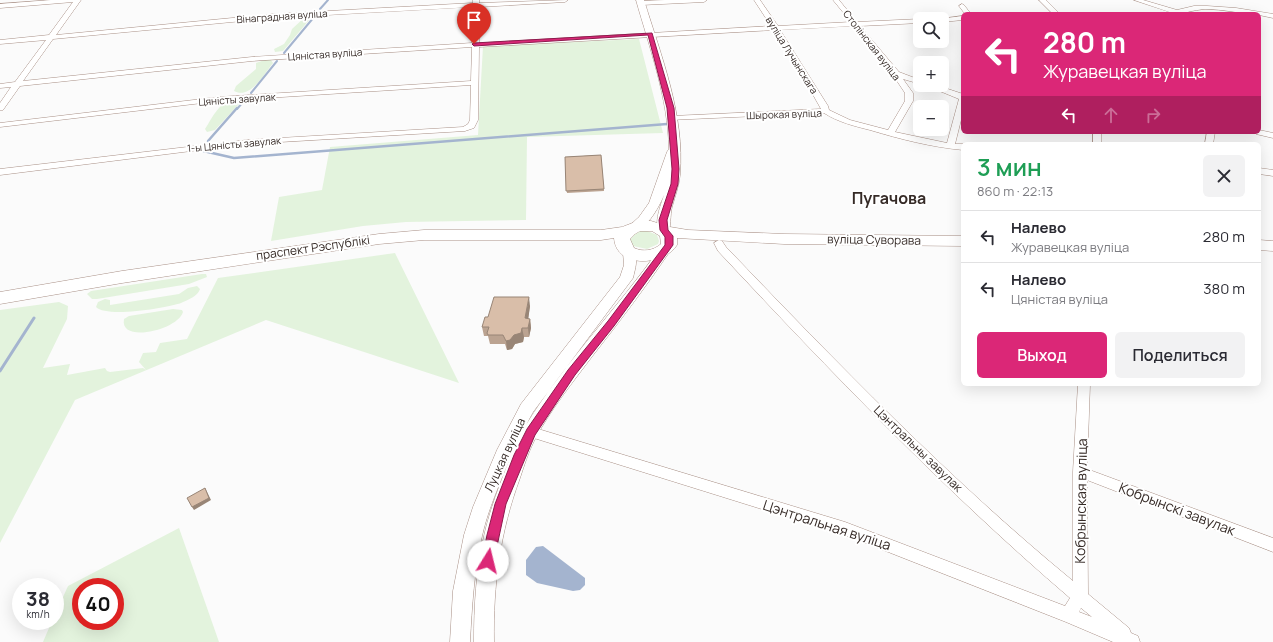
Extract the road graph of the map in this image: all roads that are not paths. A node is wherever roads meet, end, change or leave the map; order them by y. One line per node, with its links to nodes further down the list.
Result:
1 (74, 0): 11 (street)
2 (78, 0): 26 (street)
3 (565, 0): 9 (street, Вінаградная вуліца)
4 (704, 0): 10 (street)
5 (758, 0): 24 (street, вуліца Лучынскага)
6 (836, 0): 23 (street, Столінская вуліца)
7 (1042, 0): 14 (street)
8 (1137, 0): 15 (street)
9 (476, 2): 26 (street, Вінаградная вуліца); 28 (street)
10 (640, 2): 25 (street)
11 (0, 6)
12 (962, 6): 13 (street)
13 (966, 12)
14 (1055, 12)
15 (1172, 12)
16 (1177, 12): 17 (street)
17 (1245, 12)
18 (1261, 14): 19 (street)
19 (1273, 16)
20 (961, 18): 21 (street)
21 (949, 19)
22 (913, 21): 23 (street, Цяністая вуліца)
23 (856, 24): 24 (street, Цяністая вуліца); 29 (street, Столінская вуліца)
24 (776, 27): 25 (street, Цяністая вуліца); 38 (street, вуліца Лучынскага)
25 (650, 34): 28 (street, Цяністая вуліца); 39 (street)
26 (53, 36): 27 (street, Вінаградная вуліца); 32 (street)
27 (0, 42)
28 (474, 44): 31 (street); 32 (street, Цяністая вуліца)
29 (896, 74): 30 (street); 42 (street, Столінская вуліца)
30 (913, 80)
31 (474, 83): 40 (street, Цяністы завулак); 47 (street, 1-ы Цяністы завулак)
32 (18, 84): 33 (street, Цяністая вуліца); 37 (street)
33 (0, 86)
34 (949, 92): 35 (street)
35 (961, 96)
36 (961, 105): 44 (street)
37 (0, 108)
38 (825, 111): 39 (street, Шырокая вуліца); 42 (street, Шырокая вуліца)
39 (672, 118): 46 (street)
40 (0, 126)
41 (1261, 133): 43 (street)
42 (890, 134): 44 (street, Шырокая вуліца)
43 (1273, 136)
44 (950, 146): 45 (street, Шырокая вуліца)
45 (961, 147)
46 (674, 148): 50 (street); 51 (street)
47 (0, 172)
48 (1261, 172): 49 (street)
49 (1273, 173)
50 (631, 228): 51 (main road, праспект Рэспублікі); 57 (main road); 59 (main road, праспект Рэспублікі)
51 (665, 231): 52 (main road, вуліца Суворава); 58 (main road)
52 (784, 239): 53 (main road, вуліца Суворава); 54 (main road, вуліца Суворава)
53 (961, 241)
54 (719, 243): 58 (main road, вуліца Суворава); 65 (street, Цэнтральны завулак)
55 (1261, 245): 56 (main road)
56 (1273, 246)
57 (627, 250): 58 (main road, праспект Рэспублікі); 60 (main road, праспект Рэспублікі); 62 (street, Луцкая вуліца)
58 (665, 250): 62 (street, Луцкая вуліца)
59 (0, 298)
60 (0, 304)
61 (1084, 386): 63 (street, Кобрынская вуліца)
62 (523, 430): 66 (street, Цэнтральная вуліца); 67 (street, Луцкая вуліца); 68 (street, Луцкая вуліца)
63 (1080, 472): 64 (street, Кобрынскі завулак); 65 (street, Кобрынская вуліца)
64 (1273, 545)
65 (1080, 596): 66 (street); 69 (street, Цэнтральны завулак)
66 (1068, 614): 69 (street, Цэнтральная вуліца)
67 (460, 642)
68 (484, 642)
69 (1131, 642)

